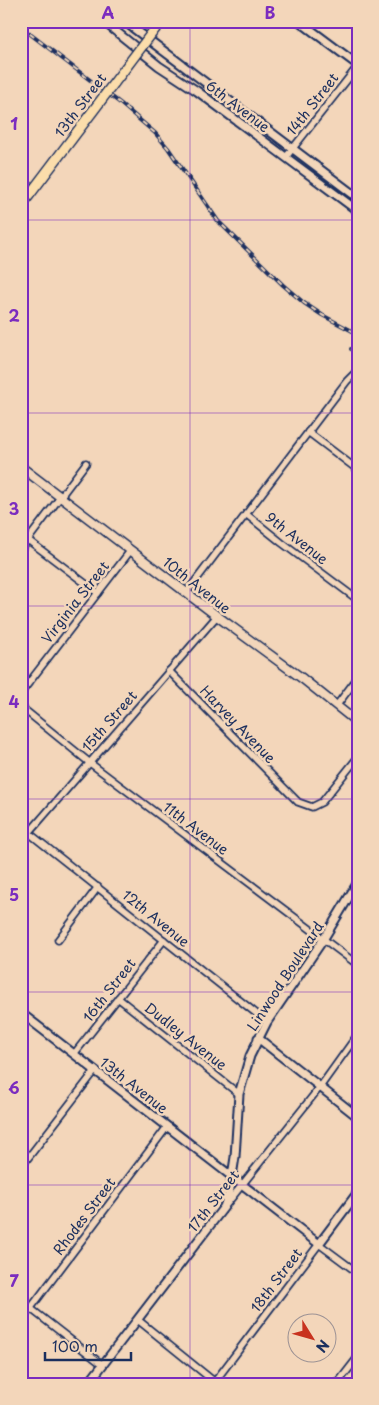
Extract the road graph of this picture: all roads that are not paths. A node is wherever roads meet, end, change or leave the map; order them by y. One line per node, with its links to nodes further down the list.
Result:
1 (103, 21): 7 (street, 6th Avenue)
2 (124, 21): 6 (street, 6th Avenue)
3 (161, 21): 9 (main road, 13th Street, bridge)
4 (299, 21): 5 (street)
5 (358, 65): 6 (street, 14th Street)
6 (293, 149): 7 (street, 14th Street); 8 (street, 6th Avenue)
7 (286, 158): 10 (street, 6th Avenue)
8 (358, 198)
9 (21, 206)
10 (358, 211)
11 (358, 370): 12 (street)
12 (308, 432): 15 (street); 17 (street)
13 (86, 463): 16 (street)
14 (21, 467): 16 (main road, 10th Avenue)
15 (358, 470)
16 (61, 496): 18 (street); 20 (main road, 10th Avenue)
17 (246, 514): 21 (street); 23 (street, 9th Avenue)
18 (28, 540): 19 (street); 22 (street)
19 (21, 549)
20 (131, 550): 21 (main road, 10th Avenue); 22 (street, Virginia Street)
21 (187, 592): 24 (main road, 10th Avenue)
22 (98, 593): 27 (street, Virginia Street)
23 (358, 600)
24 (217, 616): 25 (street, 15th Street); 28 (main road, 10th Avenue)
25 (169, 671): 31 (street, Harvey Avenue); 32 (street, 15th Street)
26 (358, 677): 28 (street)
27 (21, 693)
28 (337, 705): 30 (main road, 10th Avenue)
29 (21, 707): 32 (street, 11th Avenue)
30 (358, 724)
31 (358, 758)
32 (90, 762): 33 (street, 15th Street); 39 (street, 11th Avenue)
33 (29, 833): 34 (street, 15th Street); 36 (street, 12th Avenue)
34 (21, 842)
35 (358, 882): 39 (street, Linwood Boulevard)
36 (98, 887): 37 (street); 38 (street, 12th Avenue)
37 (58, 940)
38 (164, 940): 41 (street, 16th Street); 43 (street, 12th Avenue)
39 (323, 940): 40 (street, 11th Avenue); 43 (street, Linwood Boulevard)
40 (358, 965)
41 (118, 998): 46 (street, 16th Street); 49 (street, Dudley Avenue)
42 (21, 1014): 46 (street, 13th Avenue)
43 (267, 1022): 45 (street, Linwood Boulevard)
44 (358, 1034): 48 (street, 17th Street)
45 (258, 1038): 48 (street); 49 (street, Linwood Boulevard)
46 (74, 1054): 47 (street, 13th Avenue)
47 (95, 1071): 51 (street, 13th Avenue); 52 (street)
48 (320, 1087): 50 (street); 54 (street, 17th Street)
49 (239, 1094): 53 (street, Linwood Boulevard)
50 (358, 1117)
51 (167, 1127): 53 (street, 13th Avenue); 60 (street, Rhodes Street)
52 (21, 1167)
53 (232, 1177): 54 (street, 13th Avenue); 56 (street)
54 (242, 1184): 56 (street, 17th Street); 57 (street, 13th Avenue)
55 (358, 1192): 57 (street, 18th Street)
56 (224, 1207): 61 (street, 17th Street)
57 (318, 1244): 58 (street, 13th Avenue); 65 (street, 18th Street)
58 (358, 1273)
59 (21, 1301): 60 (street)
60 (31, 1308): 62 (street, Rhodes Street); 64 (street)
61 (138, 1320): 64 (street, 17th Street); 65 (street)
62 (21, 1321)
63 (358, 1357): 67 (street)
64 (103, 1365): 66 (street, 17th Street)
65 (215, 1383)
66 (88, 1384)
67 (337, 1384)

